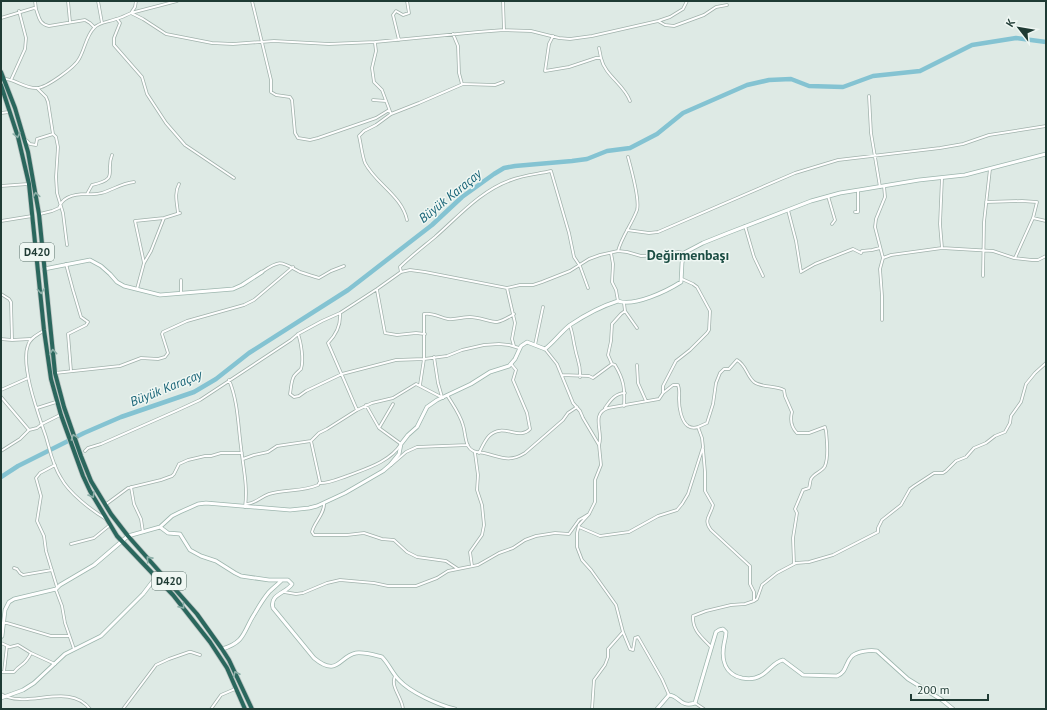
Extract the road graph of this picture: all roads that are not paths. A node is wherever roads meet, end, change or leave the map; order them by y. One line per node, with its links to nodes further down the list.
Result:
1 (35, 1): 11 (street)
2 (68, 1): 17 (street)
3 (98, 1): 18 (street)
4 (136, 1): 13 (street)
5 (177, 1): 13 (street)
6 (252, 1): 24 (street)
7 (407, 1): 23 (street)
8 (502, 1): 20 (street)
9 (687, 1): 16 (street)
10 (724, 1): 16 (street)
11 (36, 9): 12 (street); 17 (street)
12 (19, 11): 14 (street); 30 (street)
13 (131, 13): 15 (street); 24 (street)
14 (1, 18)
15 (117, 19): 18 (street); 51 (street)
16 (658, 21): 22 (street)
17 (70, 22): 19 (street)
18 (102, 23): 19 (street)
19 (94, 27): 34 (street)
20 (504, 30): 21 (street); 22 (street)
21 (453, 34): 23 (street); 32 (street)
22 (553, 36): 27 (street)
23 (399, 40): 25 (street)
24 (262, 42): 25 (street); 39 (street)
25 (375, 42): 37 (street)
26 (599, 48): 27 (street)
27 (601, 58): 38 (street)
28 (1, 72): 29 (highway)
29 (2, 79): 30 (street); 45 (highway)
30 (11, 81): 34 (street)
31 (503, 82): 32 (street)
32 (463, 84): 42 (street)
33 (1, 85): 40 (highway, D420)
34 (37, 88): 44 (street)
35 (869, 96): 48 (street)
36 (373, 100): 37 (street)
37 (386, 101): 39 (street)
38 (630, 101)
39 (389, 110): 42 (street)
40 (10, 112): 41 (street); 54 (highway, D420, one-way to 54)
41 (1, 113)
42 (391, 114): 69 (street)
43 (1046, 126): 48 (street)
44 (53, 134): 45 (street); 62 (street)
45 (25, 139): 65 (highway, one-way to 45)
46 (1046, 154): 50 (street)
47 (112, 155): 59 (street)
48 (874, 155): 57 (street); 74 (street)
49 (628, 157): 74 (street)
50 (990, 169): 52 (street); 61 (street)
51 (234, 178)
52 (942, 178): 57 (street); 77 (street)
53 (134, 182): 59 (street)
54 (29, 184): 56 (street); 66 (highway, D420)
55 (179, 184): 67 (street)
56 (1, 186)
57 (882, 186): 58 (street); 76 (street)
58 (858, 190): 60 (street); 64 (street)
59 (87, 194): 62 (street)
60 (828, 196): 63 (street); 72 (street)
61 (986, 202): 68 (street); 79 (street)
62 (60, 203): 65 (street); 75 (street)
63 (788, 210): 73 (street); 76 (street)
64 (855, 212)
65 (39, 214): 90 (highway)
66 (33, 216): 70 (street); 112 (highway, D420, one-way to 112)
67 (164, 218): 85 (street); 85 (street)
68 (1033, 218): 71 (street); 84 (street)
69 (407, 220)
70 (1, 221)
71 (1046, 221)
72 (832, 224)
73 (745, 226): 81 (street); 93 (street)
74 (626, 230): 78 (street)
75 (67, 245)
76 (880, 248): 83 (street)
77 (942, 248): 79 (street); 83 (street)
78 (618, 251): 80 (street); 81 (street)
79 (984, 251): 84 (street); 94 (street)
80 (611, 253): 88 (street); 103 (street)
81 (684, 253): 95 (street)
82 (1046, 256): 84 (street)
83 (883, 258): 109 (street)
84 (1014, 258)
85 (144, 263): 99 (street)
86 (66, 264): 90 (street); 99 (street); 128 (street)
87 (344, 266): 89 (street)
88 (580, 266): 92 (street); 97 (street); 98 (street)
89 (292, 268): 91 (street); 128 (street)
90 (44, 269): 129 (highway, one-way to 90)
91 (262, 272): 101 (street)
92 (400, 272): 97 (street); 100 (street)
93 (763, 276)
94 (983, 276)
95 (682, 279): 104 (street); 138 (street)
96 (181, 280): 101 (street)
97 (507, 288): 108 (street)
98 (588, 288)
99 (136, 289): 101 (street)
100 (377, 289): 107 (street); 114 (street)
101 (181, 293)
102 (1, 294): 117 (street)
103 (618, 301): 104 (street); 110 (street)
104 (624, 303): 106 (street)
105 (543, 307): 119 (street)
106 (625, 311): 111 (street); 126 (street)
107 (340, 313): 113 (street); 130 (street)
108 (514, 314): 114 (street); 118 (street)
109 (882, 320)
110 (570, 326): 121 (street); 132 (street)
111 (637, 328)
112 (44, 330): 116 (street); 142 (highway, D420)
113 (298, 334): 130 (street); 134 (street)
114 (425, 334): 123 (street)
115 (1, 338): 117 (street)
116 (31, 339): 117 (street); 133 (street)
117 (12, 340)
118 (514, 346): 120 (street); 122 (street)
119 (535, 346): 120 (street); 121 (street)
120 (519, 348): 125 (street)
121 (545, 349): 131 (street)
122 (434, 357): 123 (street); 141 (street)
123 (424, 359): 130 (street); 135 (street)
124 (1046, 363): 183 (street)
125 (512, 364): 139 (street); 164 (street)
126 (612, 364): 132 (street); 137 (street)
127 (637, 365): 143 (street)
128 (71, 371): 129 (street)
129 (55, 373): 172 (highway, D420, one-way to 129)
130 (342, 374): 150 (street)
131 (562, 375): 132 (street); 148 (street)
132 (580, 377)
133 (28, 378): 136 (street); 147 (street)
134 (229, 380): 162 (street); 165 (street)
135 (420, 385): 141 (street); 145 (street)
136 (1, 390)
137 (625, 392): 146 (street); 149 (street)
138 (663, 393): 143 (street); 154 (street)
139 (447, 395): 141 (street); 158 (street)
140 (1, 397): 155 (street)
141 (443, 398): 157 (street)
142 (57, 401): 147 (street); 151 (highway, D420)
143 (646, 402): 146 (street)
144 (393, 404): 153 (street)
145 (366, 405): 150 (street); 153 (street)
146 (624, 406): 149 (street)
147 (37, 408): 152 (street)
148 (577, 408): 159 (street); 164 (street)
149 (604, 409): 159 (street)
150 (357, 410): 156 (street)
151 (61, 415): 152 (street); 175 (highway, D420, one-way to 175)
152 (42, 424): 155 (street); 167 (street)
153 (379, 428): 157 (street)
154 (698, 428): 160 (street); 183 (street)
155 (29, 430): 161 (street)
156 (310, 441): 166 (street); 169 (street)
157 (401, 444): 168 (street); 169 (street)
158 (468, 445): 163 (street); 168 (street)
159 (599, 445): 174 (street)
160 (702, 448): 178 (street); 192 (street)
161 (1, 451)
162 (85, 451)
163 (475, 452): 164 (street); 184 (street)
164 (479, 452)
165 (242, 454): 166 (street); 170 (street)
166 (243, 459): 173 (street)
167 (55, 465): 175 (street); 187 (street)
168 (390, 465): 171 (street)
169 (319, 483): 173 (street)
170 (131, 487): 172 (street); 179 (street)
171 (324, 503): 173 (street); 186 (street)
172 (105, 504): 180 (highway, D420)
173 (246, 505): 177 (street)
174 (589, 514): 178 (street); 184 (street)
175 (106, 520): 176 (highway, D420)
176 (110, 525): 181 (highway, D420); 182 (street)
177 (160, 527): 179 (street); 189 (street)
178 (579, 527): 194 (street)
179 (143, 532): 180 (street)
180 (128, 536): 181 (street); 201 (highway, D420, one-way to 180)
181 (121, 541): 188 (highway, D420); 190 (street)
182 (70, 544)
183 (794, 564): 192 (street)
184 (472, 566): 186 (street)
185 (14, 568): 187 (street)
186 (459, 569): 191 (street)
187 (52, 570): 190 (street)
188 (156, 577): 200 (street); 207 (highway, D420, one-way to 207)
189 (281, 581): 191 (street); 201 (street)
190 (56, 588): 193 (street); 195 (street)
191 (282, 592): 206 (street)
192 (754, 601): 199 (street)
193 (2, 622): 195 (street); 196 (street)
194 (623, 632): 208 (street); 220 (street)
195 (69, 636): 200 (street)
196 (1, 637)
197 (1, 643): 198 (street)
198 (7, 646): 202 (street); 205 (street)
199 (711, 647): 212 (street); 223 (street)
200 (74, 649): 204 (street)
201 (222, 650): 217 (highway, D420, one-way to 201)
202 (31, 653): 204 (street); 205 (street)
203 (200, 655): 214 (street)
204 (54, 664): 209 (street)
205 (2, 672)
206 (395, 676): 218 (street); 219 (street)
207 (237, 688): 215 (street); 216 (highway, D420)
208 (668, 695): 212 (street); 221 (street)
209 (2, 696): 211 (street)
210 (62, 700): 213 (street)
211 (9, 701)
212 (695, 703): 222 (street)
213 (90, 709)
214 (124, 709)
215 (211, 709)
216 (245, 709)
217 (252, 709)
218 (403, 709)
219 (455, 709)
220 (592, 709)
221 (657, 709)
222 (704, 709)
223 (953, 709)

